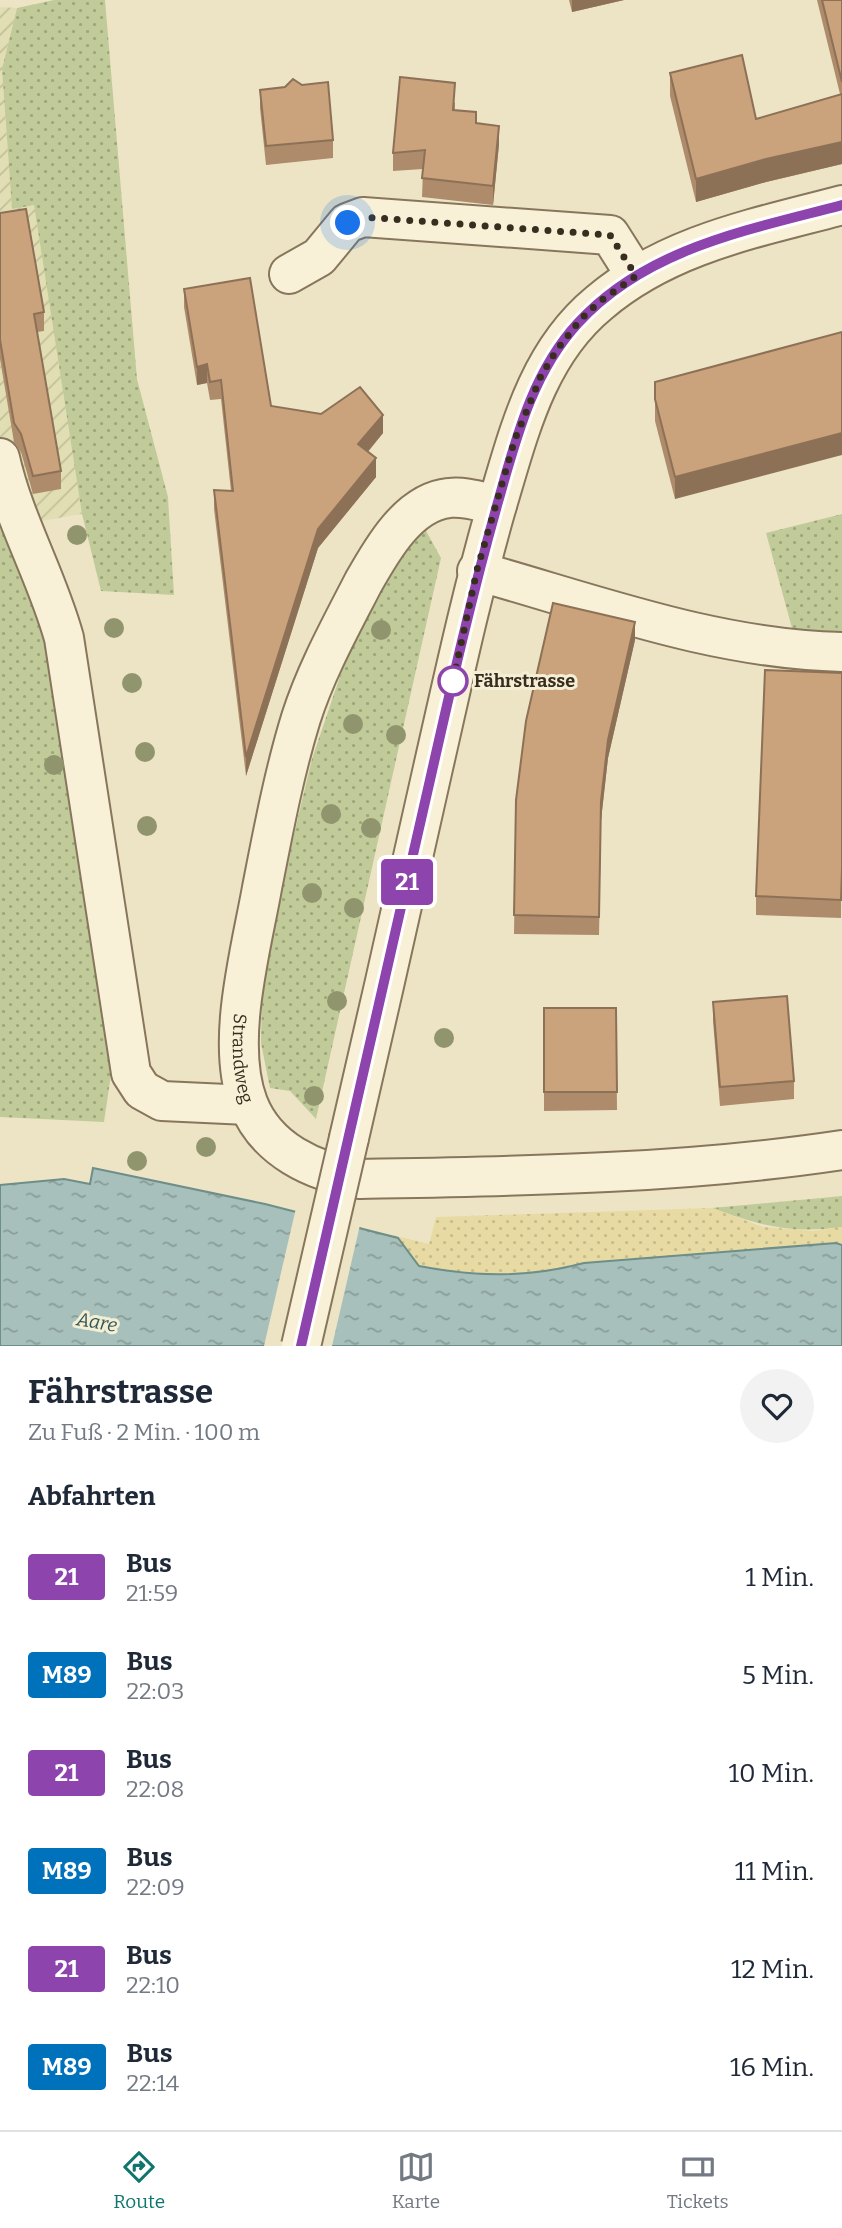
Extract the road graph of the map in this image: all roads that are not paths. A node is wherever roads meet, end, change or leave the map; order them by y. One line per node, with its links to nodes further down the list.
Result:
1 (842, 205): 3 (street)
2 (289, 274): 3 (street)
3 (636, 276): 5 (street)
4 (0, 458): 8 (street)
5 (497, 505): 6 (street); 8 (street, Strandweg)
6 (477, 570): 7 (street); 10 (street, bridge)
7 (842, 652)
8 (248, 1105): 9 (street, Strandweg)
9 (842, 1150)
10 (301, 1346)

